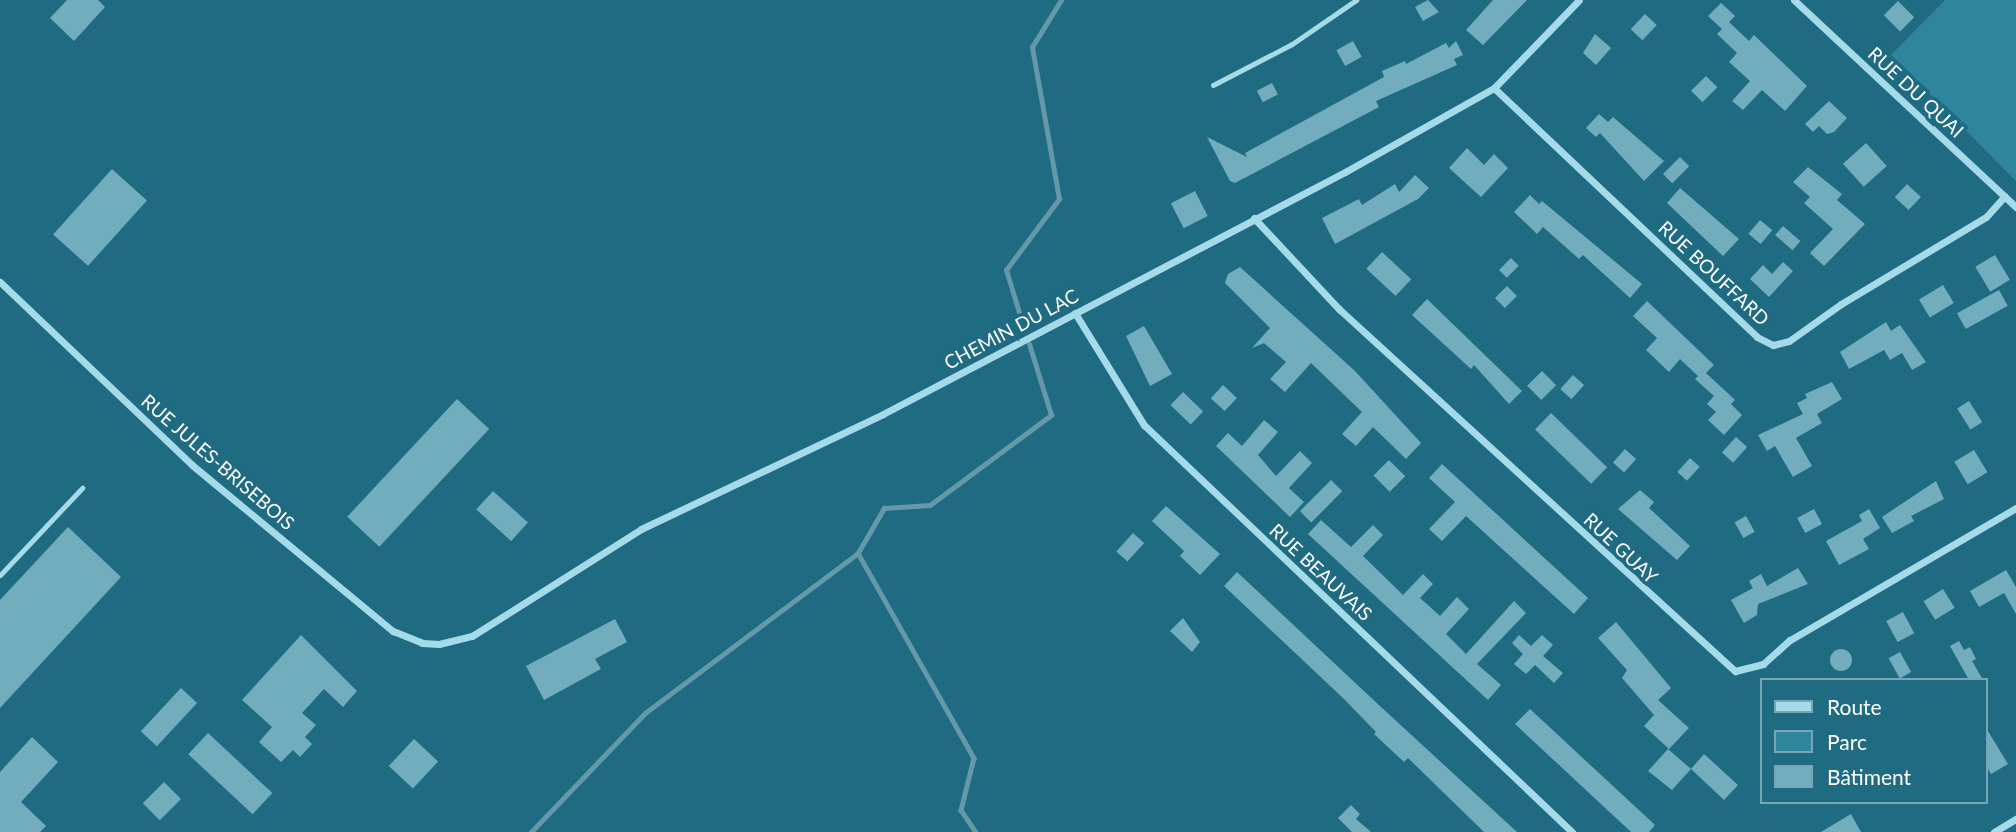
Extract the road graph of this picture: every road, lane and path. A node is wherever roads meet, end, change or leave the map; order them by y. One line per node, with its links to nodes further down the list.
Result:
1 (1356, 0): 4 (lane)
2 (1579, 0): 5 (street, CHEMIN DU LAC)
3 (1794, 0): 6 (street, RUE DU QUAI)
4 (1213, 85)
5 (1494, 88): 6 (street, RUE BOUFFARD); 8 (street, CHEMIN DU LAC)
6 (2006, 196): 7 (street, RUE DU QUAI)
7 (2016, 207)
8 (1254, 218): 10 (street, CHEMIN DU LAC); 12 (street, RUE GUAY)
9 (0, 282): 14 (street, RUE JULES-BRISEBOIS)
10 (1075, 313): 14 (street, CHEMIN DU LAC); 17 (street, RUE BEAUVAIS)
11 (82, 488): 13 (lane)
12 (2016, 508)
13 (0, 575)
14 (431, 643)
15 (2016, 819): 16 (street)
16 (2006, 824): 18 (street); 19 (street)
17 (1573, 832)
18 (1994, 832)
19 (2013, 832)

